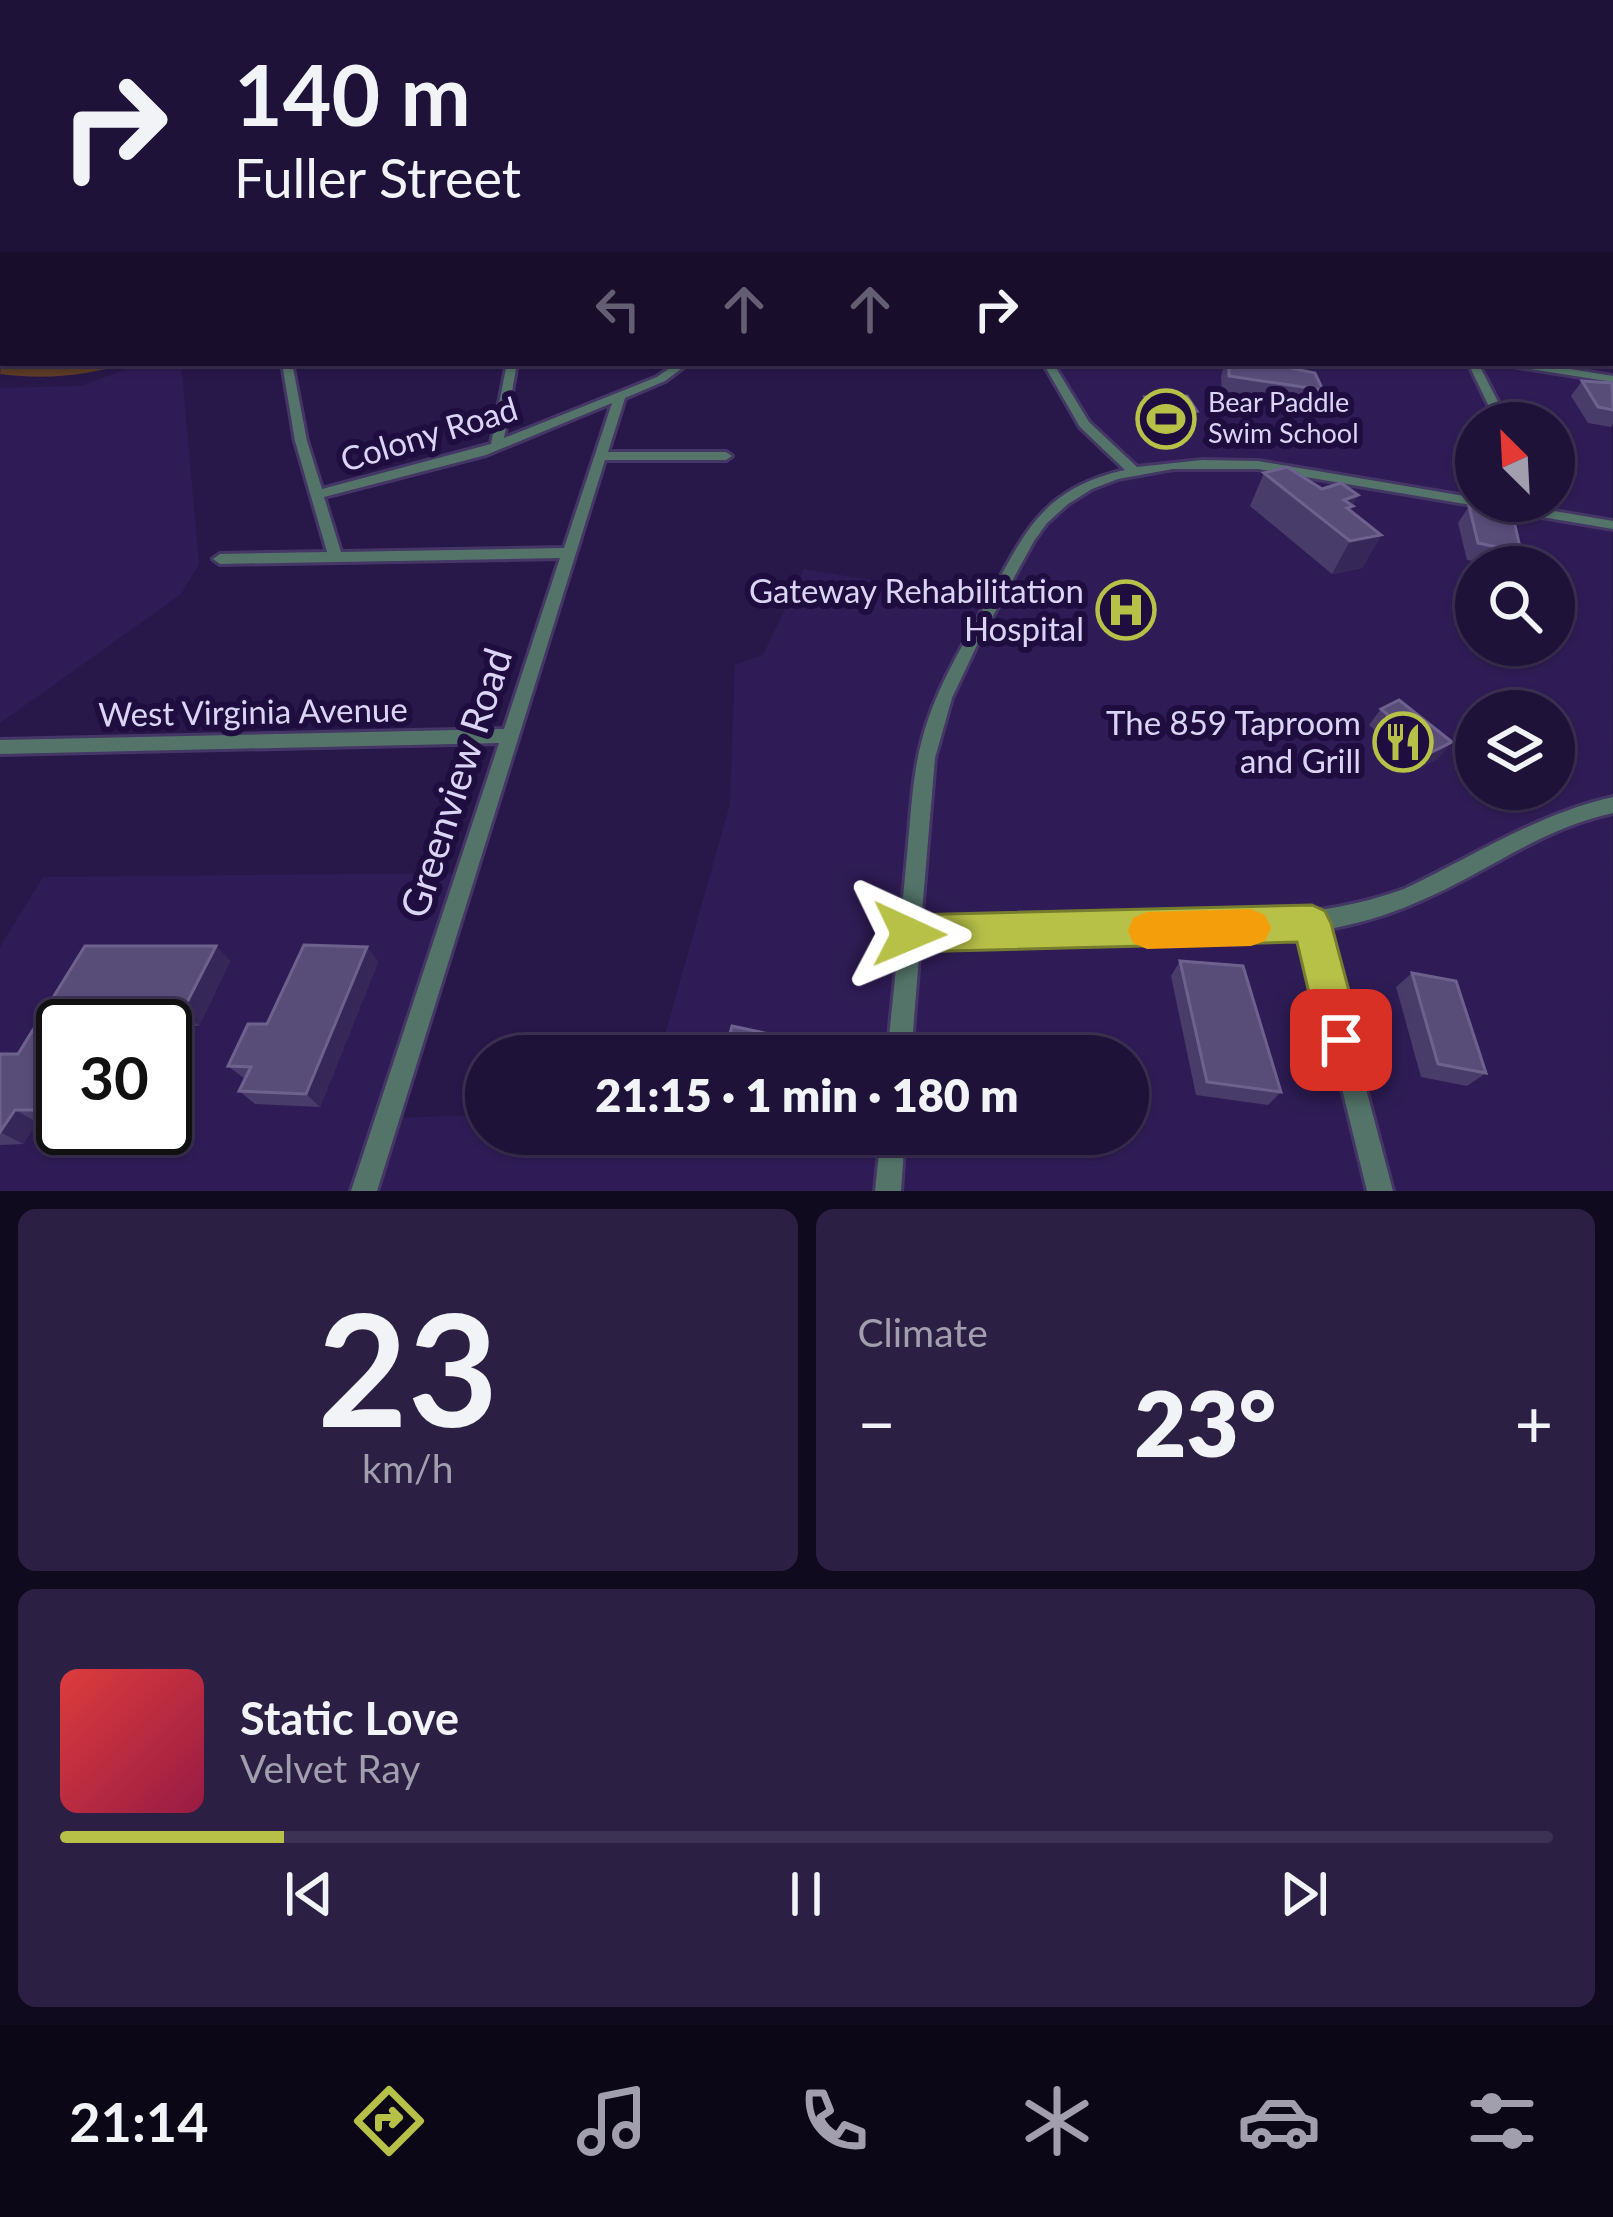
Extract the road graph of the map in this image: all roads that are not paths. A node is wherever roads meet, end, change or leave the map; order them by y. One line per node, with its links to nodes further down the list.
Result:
1 (288, 366): 14 (street)
2 (511, 366): 10 (street)
3 (681, 366): 8 (street, Colony Road)
4 (1050, 366): 13 (street)
5 (1474, 366): 9 (street)
6 (1530, 366): 7 (street)
7 (1613, 380)
8 (619, 398): 10 (street, Colony Road); 11 (street, Greenview Road)
9 (1492, 402)
10 (497, 446): 14 (street, Colony Road)
11 (601, 456): 12 (street); 18 (street, Greenview Road)
12 (726, 456)
13 (1135, 472): 15 (street); 25 (street)
14 (319, 494): 19 (street)
15 (1455, 495)
16 (1575, 516): 17 (street)
17 (1613, 525)
18 (567, 553): 19 (street); 21 (street, Greenview Road)
19 (335, 556): 20 (street)
20 (220, 559)
21 (507, 736): 22 (street, West Virginia Avenue); 28 (street, Greenview Road)
22 (0, 747)
23 (1613, 805): 24 (street)
24 (1312, 923): 25 (street); 30 (street)
25 (909, 934): 26 (street)
26 (901, 1035)
27 (892, 1155): 29 (street)
28 (364, 1191)
29 (889, 1191)
30 (1380, 1191)

